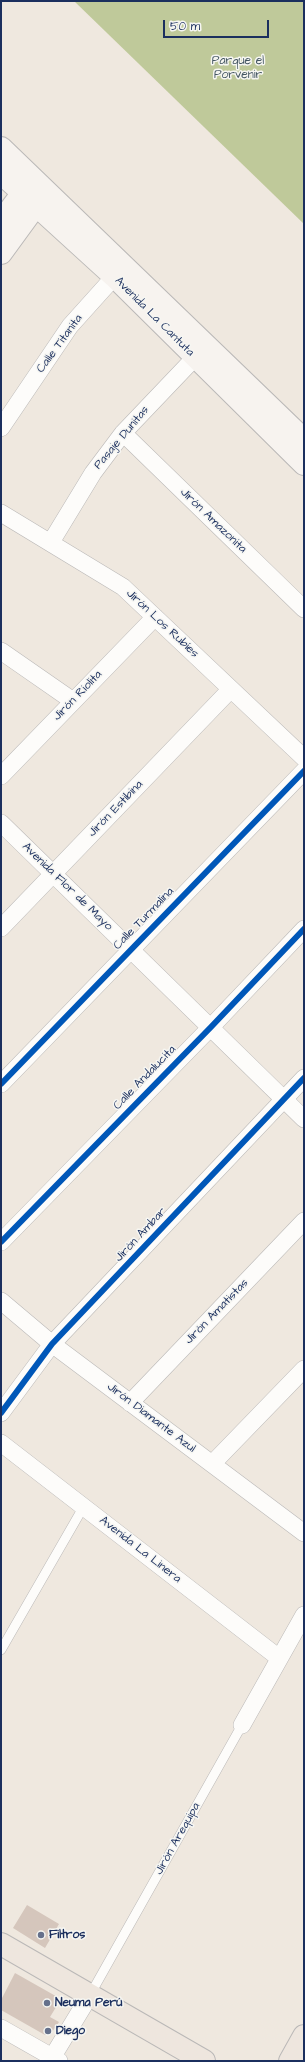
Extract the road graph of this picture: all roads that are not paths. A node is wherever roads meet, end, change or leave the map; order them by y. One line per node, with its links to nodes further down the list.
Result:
1 (1, 148): 3 (main road, Avenida La Cantuta)
2 (1, 172): 3 (main road, Avenida La Cantuta)
3 (34, 192): 4 (main road); 5 (main road); 6 (main road, Avenida La Cantuta)
4 (1, 222)
5 (1, 253)
6 (119, 271): 7 (main road, Avenida La Cantuta); 8 (street, Calle Titanita)
7 (201, 351): 9 (street, Pasaje Dunitas); 10 (main road, Avenida La Cantuta); 11 (main road, Avenida La Cantuta)
8 (1, 428)
9 (123, 433): 13 (street, Pasaje Dunitas); 14 (street, Jirón Amazonita)
10 (304, 440)
11 (304, 464)
12 (1, 513): 13 (street, Jirón Los Rubíes)
13 (51, 542): 15 (street, Jirón Los Rubíes)
14 (304, 609)
15 (155, 617): 17 (street, Jirón Los Rubíes); 18 (street, Jirón Riolita)
16 (1, 651): 18 (street)
17 (231, 689): 19 (street, Jirón Los Rubíes); 23 (street, Jirón Estibina)
18 (73, 701): 21 (street, Jirón Riolita)
19 (304, 758)
20 (304, 771): 26 (street, Calle Turmalina)
21 (1, 776)
22 (1, 823): 23 (street, Avenida Flor de Mayo)
23 (53, 875): 24 (street, Jirón Estibina); 26 (street, Avenida Flor de Mayo)
24 (1, 928)
25 (304, 929): 27 (street, Calle Andalucita)
26 (131, 949): 27 (street, Avenida Flor de Mayo); 29 (street, Calle Turmalina)
27 (211, 1027): 30 (street, Avenida Flor de Mayo); 33 (street, Calle Andalucita)
28 (304, 1078): 30 (street, Jirón Ambar)
29 (1, 1084)
30 (284, 1100): 31 (street, Avenida Flor de Mayo); 35 (street, Jirón Ambar)
31 (304, 1118)
32 (304, 1221): 37 (street, Jirón Amatistas)
33 (1, 1242)
34 (1, 1301): 35 (street, Jirón Diamante Azul)
35 (52, 1344): 37 (street, Jirón Diamante Azul); 38 (street, Jirón Ambar)
36 (304, 1369): 40 (street)
37 (130, 1403): 40 (street, Jirón Diamante Azul)
38 (1, 1413)
39 (1, 1442): 41 (street, Avenida La Linera)
40 (212, 1464): 42 (street, Jirón Diamante Azul)
41 (84, 1506): 44 (lane); 45 (street, Avenida La Linera)
42 (304, 1533)
43 (304, 1615): 45 (street, Jirón Arequipa)
44 (1, 1650)
45 (279, 1658): 46 (street, Jirón Arequipa)
46 (242, 1725): 48 (lane, Jirón Arequipa)
47 (1, 1944): 48 (highway)
48 (90, 1995): 51 (street, Jirón Arequipa); 52 (highway)
49 (1, 2028): 51 (street)
50 (304, 2036): 53 (highway)
51 (54, 2060)
52 (204, 2061)
53 (290, 2061)

